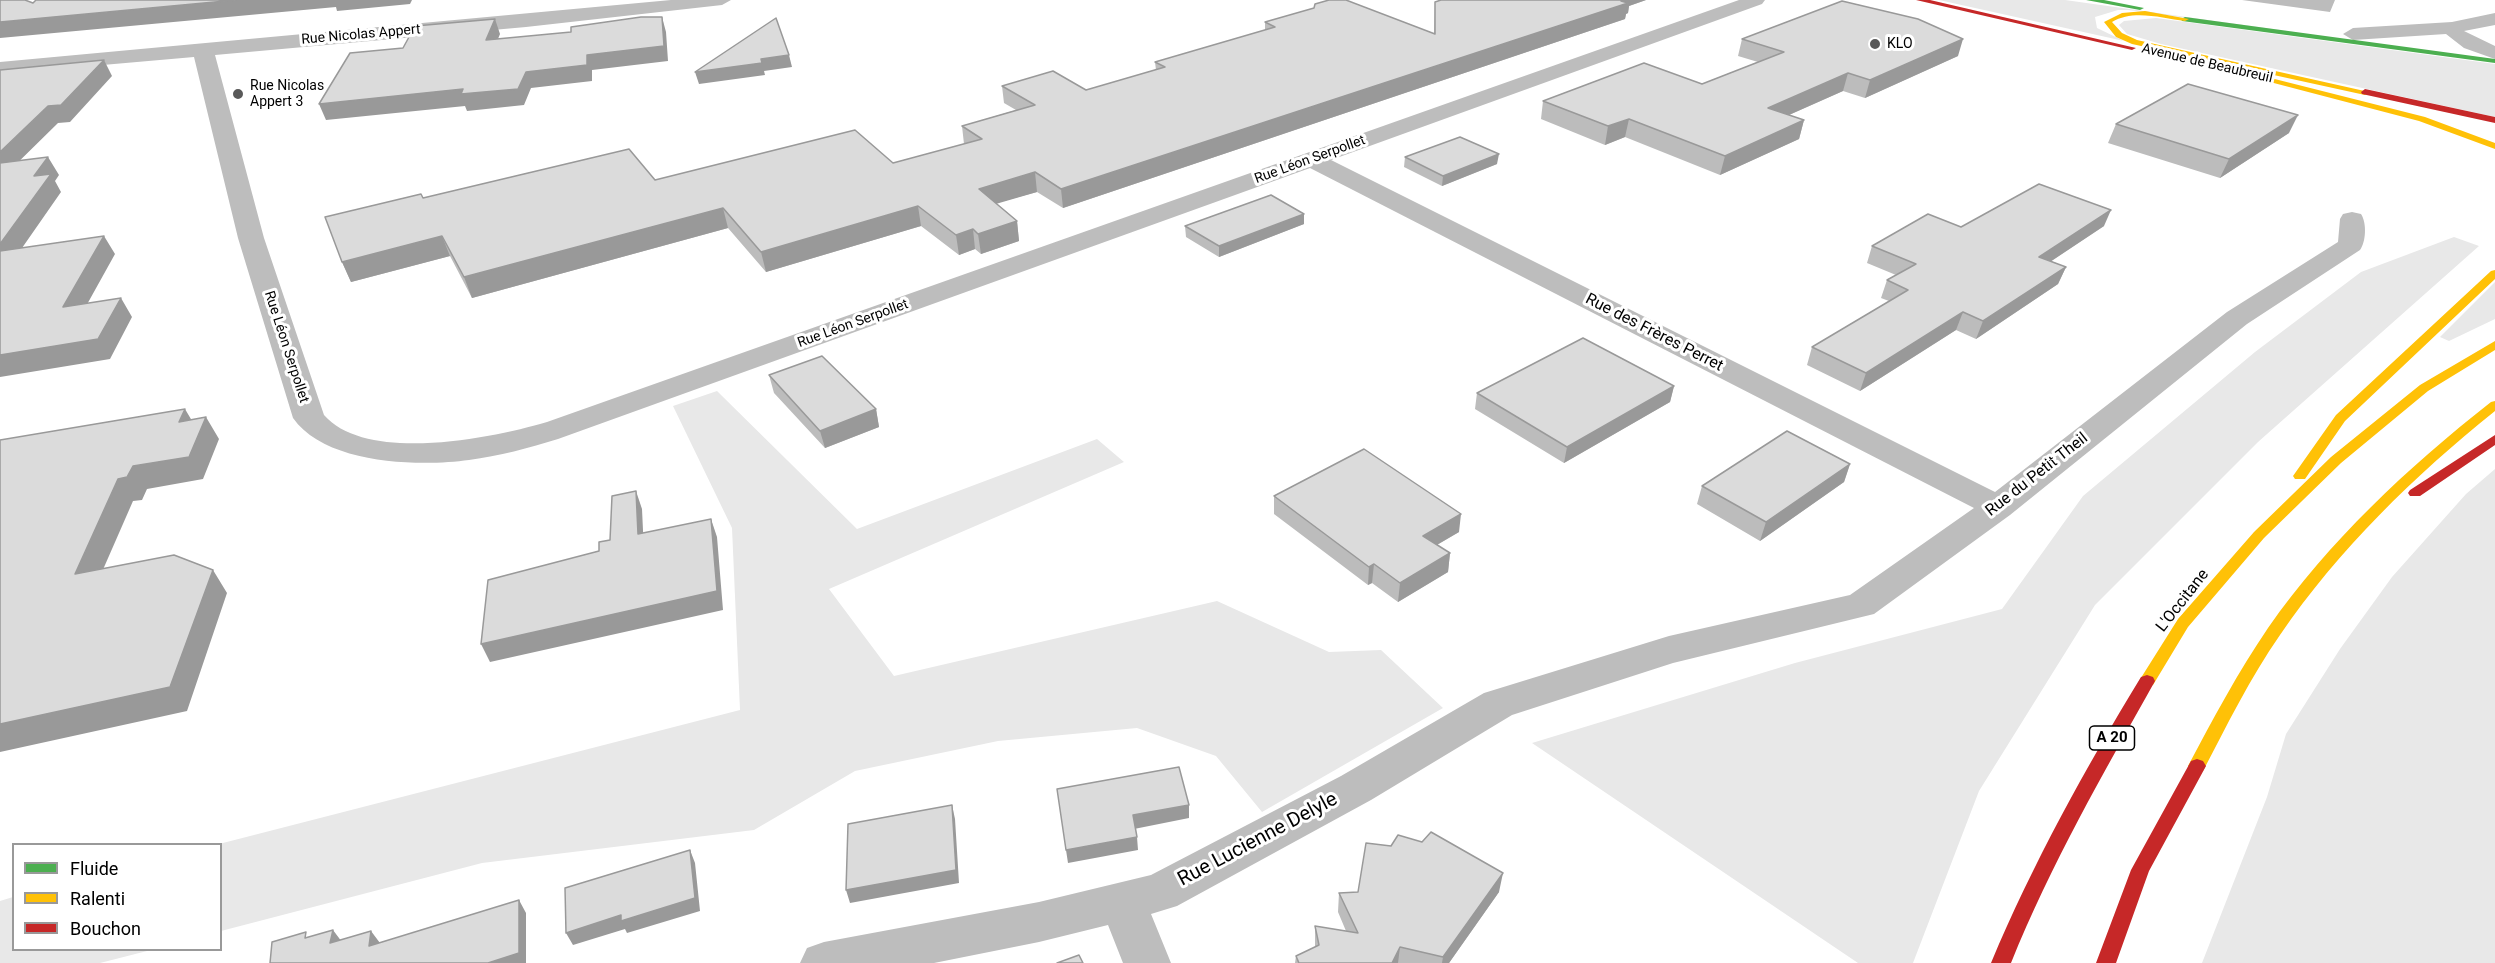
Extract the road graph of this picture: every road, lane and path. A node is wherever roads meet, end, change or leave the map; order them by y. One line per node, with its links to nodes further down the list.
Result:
1 (722, 0): 8 (street, Rue Nicolas Appert)
2 (1756, 0): 16 (street, Rue Léon Serpollet)
3 (1920, 0): 12 (main road, Avenue de Beaubreuil)
4 (2091, 0): 7 (main road); 10 (main road)
5 (2495, 19): 6 (street)
6 (2452, 28): 7 (street); 9 (street)
7 (2353, 34): 9 (main road)
8 (209, 49): 11 (street, Rue Nicolas Appert); 16 (street, Rue Léon Serpollet)
9 (2495, 54)
10 (2495, 61): 13 (main road)
11 (0, 68)
12 (2250, 74): 14 (main road, Avenue de Beaubreuil); 15 (main road)
13 (2495, 120)
14 (2495, 126)
15 (2495, 146)
16 (1311, 159): 22 (street, Rue des Frères Perret)
17 (2352, 219): 22 (street, Rue du Petit Theil)
18 (2495, 273): 23 (main road)
19 (2495, 345): 23 (main road, L'Occitane / A 20)
20 (2495, 405): 24 (main road)
21 (2495, 439): 24 (main road)
22 (1998, 507): 25 (street, Rue du Petit Theil)
23 (2259, 535): 30 (main road, L'Occitane / A 20)
24 (2344, 542): 31 (main road)
25 (1669, 650): 26 (street, Rue Lucienne Delyle)
26 (1122, 900): 27 (street, Rue Lucienne Delyle); 29 (street)
27 (939, 953): 28 (street, Rue Lucienne Delyle)
28 (824, 963)
29 (1147, 963)
30 (2001, 963)
31 (2106, 963)

